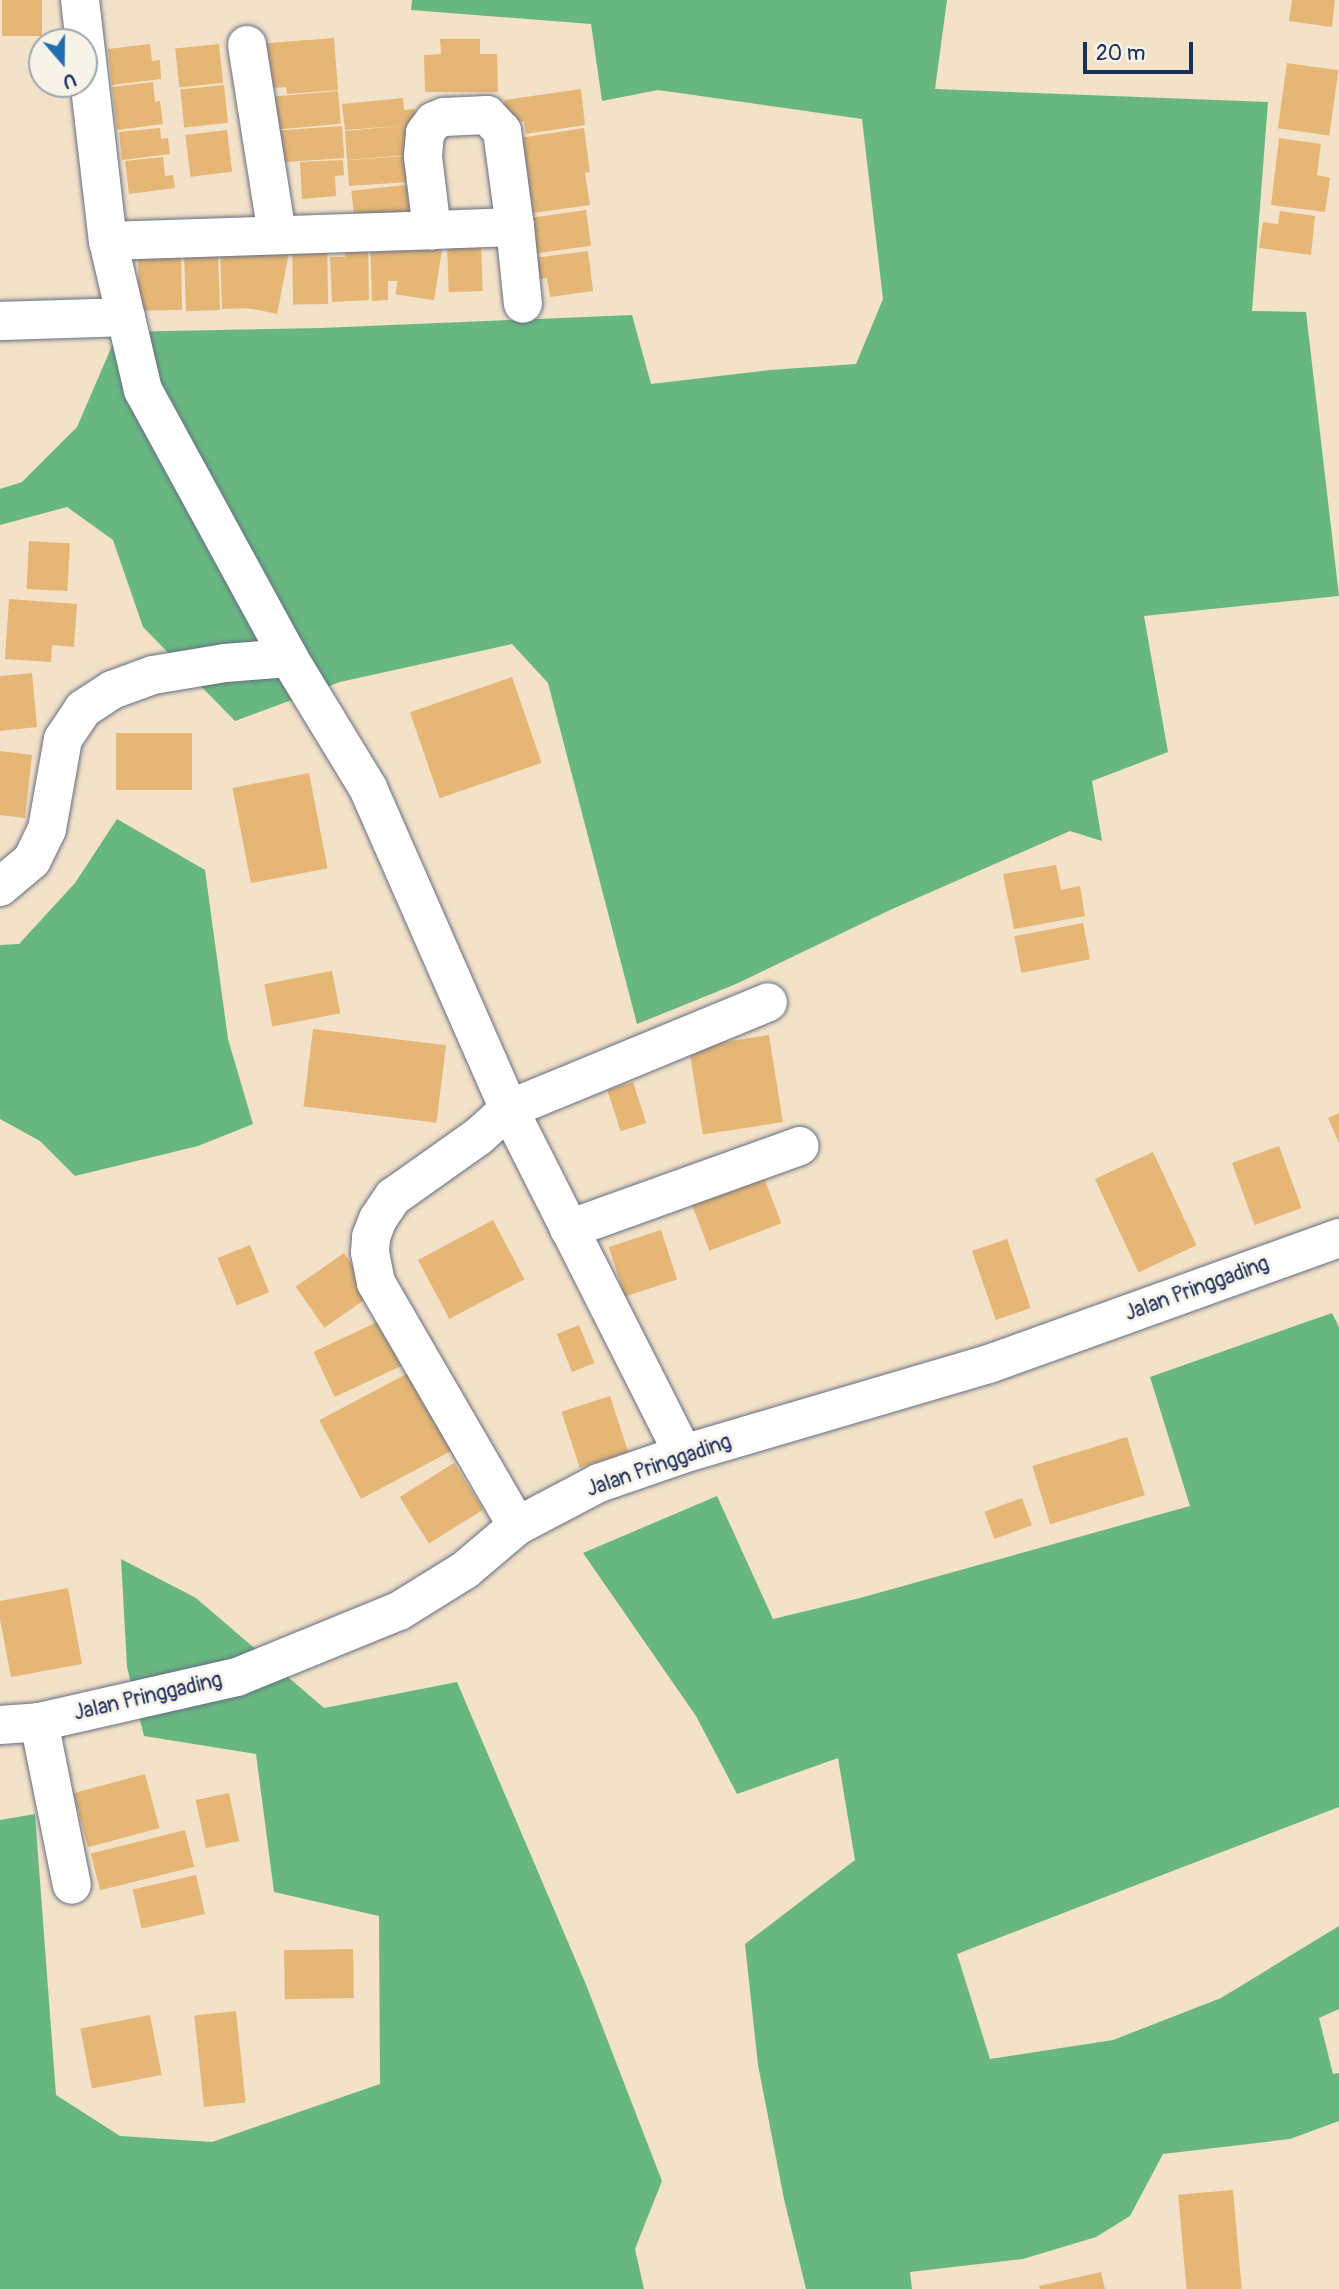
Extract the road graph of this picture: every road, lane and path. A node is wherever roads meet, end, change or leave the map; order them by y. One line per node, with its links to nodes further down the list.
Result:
1 (80, 0): 6 (street)
2 (247, 45): 5 (street)
3 (515, 227): 4 (street); 4 (street); 7 (street)
4 (432, 230): 5 (street)
5 (277, 235): 6 (street)
6 (108, 241): 8 (street)
7 (523, 304)
8 (126, 317): 9 (street); 10 (street)
9 (0, 321)
10 (289, 658): 11 (street); 13 (street)
11 (0, 887)
12 (768, 1002): 13 (street)
13 (509, 1109): 15 (street); 18 (street)
14 (799, 1146): 15 (street)
15 (569, 1229): 17 (street)
16 (1339, 1238): 17 (street, Jalan Pringgading)
17 (683, 1454): 18 (street, Jalan Pringgading)
18 (517, 1526): 19 (street, Jalan Pringgading)
19 (39, 1722): 20 (street, Jalan Pringgading); 21 (street)
20 (0, 1725)
21 (72, 1885)

